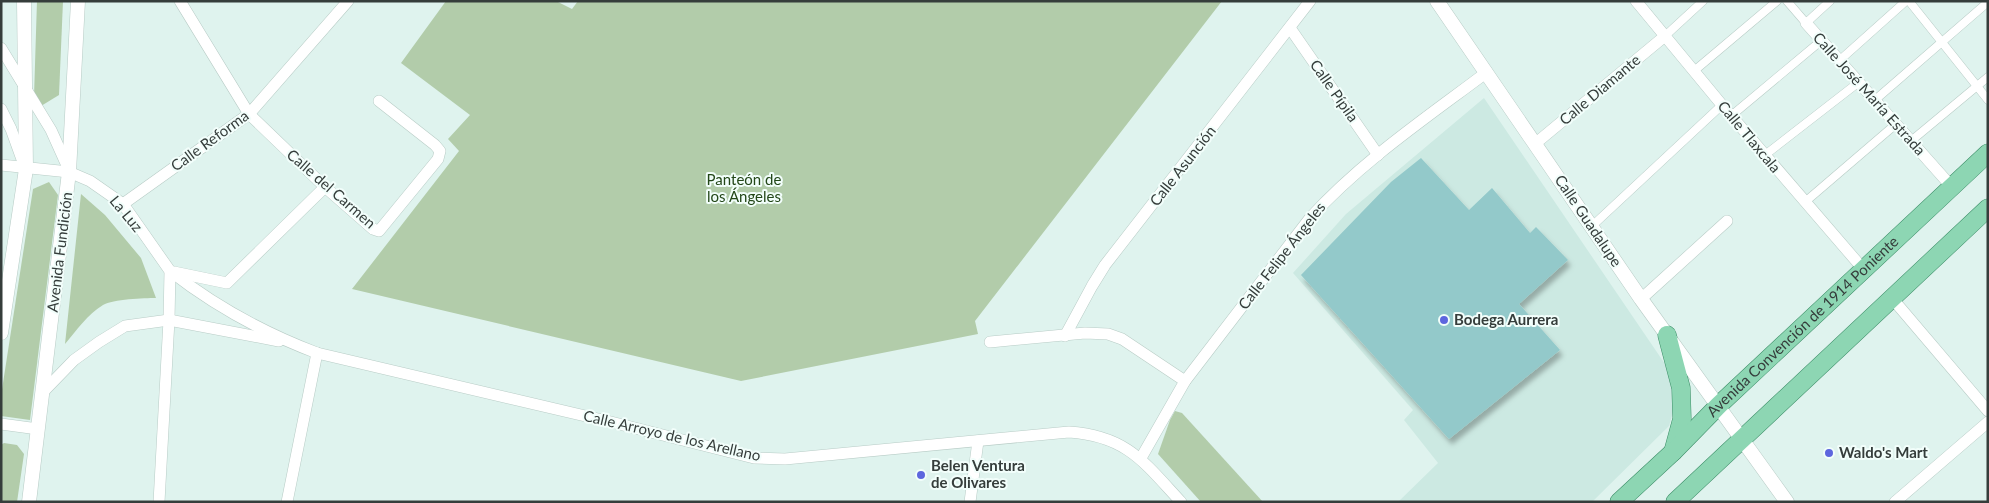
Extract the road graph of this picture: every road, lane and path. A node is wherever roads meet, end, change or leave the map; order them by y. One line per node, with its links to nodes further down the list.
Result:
1 (24, 1): 25 (street)
2 (78, 1): 42 (street, Avenida Fundición)
3 (180, 1): 32 (street, Calle del Carmen)
4 (348, 1): 32 (street, Calle Reforma)
5 (1310, 1): 15 (street, Calle Asunción)
6 (1636, 1): 16 (street, Calle Tlaxcala)
7 (1702, 1): 16 (street)
8 (1778, 1): 21 (street)
9 (1788, 1): 14 (street, Calle José María Estrada)
10 (1830, 1): 14 (street)
11 (1908, 1): 18 (street); 20 (street)
12 (1439, 2): 22 (street, Calle Guadalupe)
13 (1986, 4): 18 (street)
14 (1806, 23): 17 (street, Calle José María Estrada)
15 (1290, 28): 38 (street, Calle Pípila); 58 (street, Calle Asunción)
16 (1664, 36): 21 (street, Calle Tlaxcala); 36 (street, Calle Diamante)
17 (1822, 40): 20 (street, Calle José María Estrada); 33 (street)
18 (1941, 42): 26 (street); 27 (street)
19 (1, 48): 25 (street)
20 (1840, 60): 24 (street, Calle José María Estrada)
21 (1694, 71): 30 (street, Calle Tlaxcala)
22 (1487, 72): 36 (street, Calle Guadalupe); 38 (street, Calle Felipe Ángeles)
23 (1988, 77): 26 (street)
24 (1859, 82): 27 (street, Calle José María Estrada); 39 (street)
25 (24, 84): 41 (street); 42 (street)
26 (1976, 87): 28 (street); 35 (street)
27 (1874, 100): 34 (street, Calle José María Estrada)
28 (1988, 100)
29 (379, 102): 44 (street, Calle del Carmen)
30 (1722, 105): 33 (street, Calle Tlaxcala); 49 (street)
31 (1, 109): 41 (street)
32 (249, 114): 44 (street, Calle del Carmen); 46 (street, Calle Reforma)
33 (1731, 116): 39 (street, Calle Tlaxcala)
34 (1896, 124): 35 (street, Calle José María Estrada); 45 (street)
35 (1911, 141): 43 (street, Calle José María Estrada)
36 (1536, 143): 49 (street, Calle Guadalupe)
37 (1988, 153): 43 (main road, Avenida Convención de 1914 Poniente)
38 (1378, 155): 62 (street, Calle Felipe Ángeles)
39 (1765, 155): 45 (street, Calle Tlaxcala)
40 (1, 165): 41 (street, La Luz)
41 (26, 168): 42 (street, La Luz); 52 (street)
42 (70, 172): 46 (street, La Luz); 63 (street, Avenida Fundición)
43 (1952, 186): 50 (main road, Avenida Convención de 1914 Poniente)
44 (325, 187): 51 (street)
45 (1806, 202): 50 (street, Calle Tlaxcala)
46 (123, 204): 51 (street, La Luz)
47 (1988, 208): 53 (main road)
48 (1727, 221): 54 (street)
49 (1591, 227): 54 (street, Calle Guadalupe)
50 (1864, 270): 64 (main road, Avenida Convención de 1914 Poniente)
51 (170, 272): 55 (street); 60 (street, Calle Arroyo de los Arellano)
52 (4, 295): 56 (street)
53 (1891, 297): 65 (street); 69 (main road)
54 (1641, 299): 57 (street, Calle Guadalupe)
55 (169, 320): 60 (street, Calle Arroyo de los Arellano); 63 (street, Calle Arroyo de los Arellano); 74 (street)
56 (1, 333)
57 (1667, 335): 64 (street, Calle Guadalupe); 71 (main road)
58 (1065, 336): 59 (street); 62 (street)
59 (990, 342)
60 (295, 345): 61 (street, Calle Arroyo de los Arellano)
61 (317, 353): 70 (street, Calle Arroyo de los Arellano); 75 (street)
62 (1185, 381): 72 (street, Calle Felipe Ángeles)
63 (43, 392): 68 (street, Avenida Fundición)
64 (1719, 405): 69 (street, Calle Guadalupe); 71 (main road, Avenida Convención de 1914 Poniente)
65 (1988, 411)
66 (1988, 422): 81 (street)
67 (1, 424): 68 (street)
68 (38, 429): 73 (street, Avenida Fundición)
69 (1742, 438): 79 (main road); 80 (street, Calle Guadalupe)
70 (978, 441): 72 (street, Calle Arroyo de los Arellano); 76 (street)
71 (1673, 452): 78 (main road, Avenida Convención de 1914 Poniente)
72 (1141, 458): 77 (street, Calle Arroyo de los Arellano)
73 (29, 502)
74 (159, 502)
75 (287, 502)
76 (970, 502)
77 (1181, 502)
78 (1619, 502)
79 (1674, 502)
80 (1787, 502)
81 (1894, 502)

